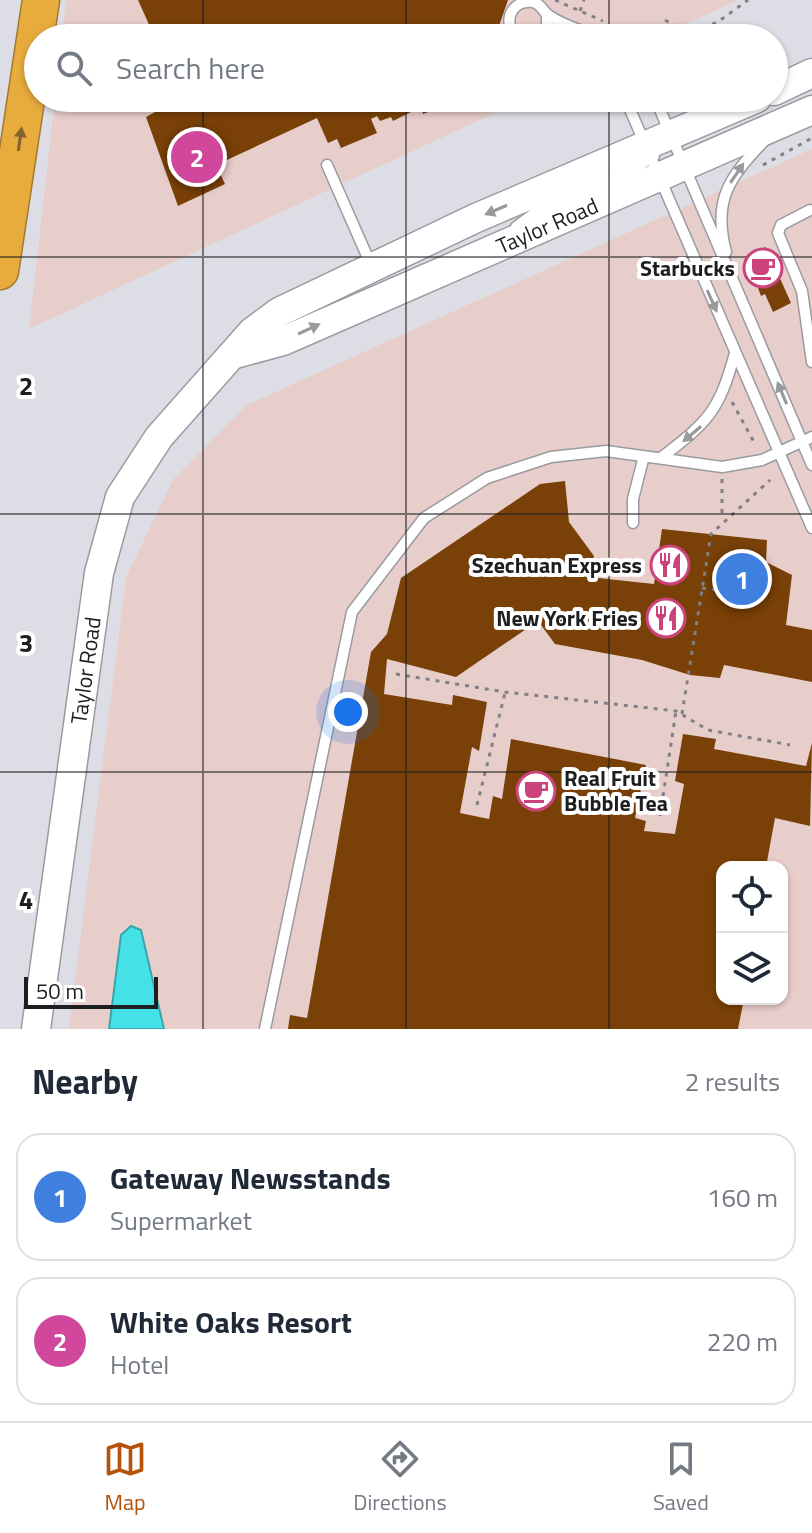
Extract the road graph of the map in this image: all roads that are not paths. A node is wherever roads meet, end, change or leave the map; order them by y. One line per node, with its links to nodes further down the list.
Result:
1 (41, 0): 3 (highway, one-way to 1)
2 (547, 14): 4 (lane); 5 (lane); 6 (lane)
3 (37, 24)
4 (508, 24)
5 (547, 24)
6 (569, 24)
7 (812, 73): 8 (main road)
8 (788, 84)
9 (812, 110): 14 (main road, Taylor Road)
10 (24, 112): 19 (highway, one-way to 10)
11 (633, 112): 15 (lane)
12 (656, 112): 15 (lane)
13 (735, 112): 15 (main road, Taylor Road)
14 (779, 126): 15 (main road, Taylor Road); 20 (lane, one-way to 14)
15 (661, 158): 18 (main road, Taylor Road, one-way to 18); 20 (lane); 21 (lane, one-way to 21); 22 (main road, Taylor Road, one-way to 15)
16 (327, 165): 18 (lane)
17 (810, 210): 23 (lane)
18 (372, 267): 22 (main road, Taylor Road)
19 (0, 271)
20 (731, 273): 24 (lane, one-way to 20)
21 (735, 353): 25 (lane); 27 (lane, one-way to 27)
22 (235, 354): 31 (main road, Taylor Road)
23 (812, 362)
24 (807, 440): 25 (lane); 28 (lane)
25 (779, 452): 27 (lane); 30 (lane)
26 (644, 456): 27 (lane); 29 (lane); 32 (lane)
27 (662, 457)
28 (812, 465)
29 (633, 523)
30 (812, 528)
31 (36, 1029)
32 (265, 1029)

